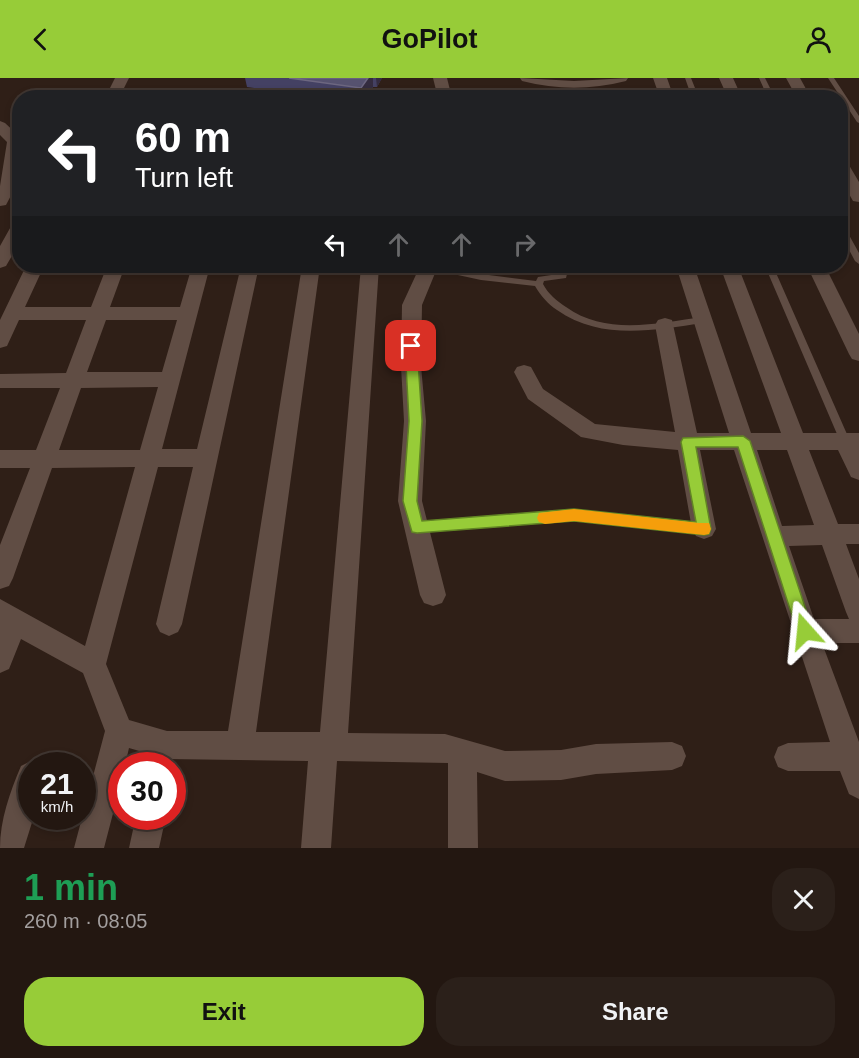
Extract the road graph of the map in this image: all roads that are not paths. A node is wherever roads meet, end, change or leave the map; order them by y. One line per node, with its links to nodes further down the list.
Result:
1 (621, 78): 2 (street)
2 (600, 80): 3 (street)
3 (528, 86)
4 (848, 105): 5 (lane)
5 (859, 122)
6 (0, 126): 7 (street)
7 (12, 138)
8 (12, 162): 11 (street)
9 (848, 177): 10 (street)
10 (859, 197)
11 (0, 203)
12 (12, 240): 15 (street)
13 (848, 241): 14 (lane)
14 (859, 261)
15 (0, 262)
16 (32, 273): 31 (street)
17 (113, 273): 32 (street)
18 (199, 273): 30 (street)
19 (248, 273): 47 (street)
20 (310, 273): 65 (street)
21 (369, 273): 66 (street)
22 (427, 273): 50 (street)
23 (462, 273): 29 (lane)
24 (562, 273): 29 (lane)
25 (687, 273): 33 (street)
26 (732, 273): 42 (street)
27 (772, 273): 43 (lane)
28 (819, 273): 36 (street)
29 (539, 284): 34 (lane)
30 (188, 313): 32 (street); 38 (street)
31 (12, 314): 32 (street); 35 (street)
32 (98, 314): 39 (street)
33 (703, 320): 34 (lane); 41 (street)
34 (665, 325): 44 (street)
35 (0, 341)
36 (859, 354)
37 (524, 372): 44 (street)
38 (170, 379): 39 (street); 46 (street)
39 (73, 380): 40 (street); 45 (street)
40 (0, 381)
41 (743, 441): 42 (street); 44 (street); 54 (street)
42 (794, 441): 43 (street); 52 (street)
43 (852, 441): 49 (street)
44 (688, 442): 51 (street)
45 (43, 458): 46 (street); 48 (street); 55 (street)
46 (147, 458): 47 (street); 63 (street)
47 (207, 458): 59 (street)
48 (0, 459)
49 (859, 471)
50 (417, 527): 51 (lane); 56 (street)
51 (704, 529)
52 (829, 534): 53 (street); 54 (street); 57 (street)
53 (859, 534)
54 (774, 536): 60 (street)
55 (0, 578)
56 (433, 595)
57 (859, 612)
58 (7, 616): 62 (street); 63 (street)
59 (169, 624)
60 (805, 631): 61 (street); 71 (street)
61 (859, 631)
62 (0, 660)
63 (93, 664): 64 (street)
64 (118, 731): 67 (street); 77 (street)
65 (240, 746): 66 (street); 68 (street)
66 (328, 747): 69 (street); 79 (street)
67 (159, 752)
68 (186, 752)
69 (462, 753): 70 (street); 80 (street)
70 (672, 756)
71 (855, 756): 72 (street); 73 (street)
72 (788, 757)
73 (859, 784)
74 (18, 819): 76 (street)
75 (148, 830): 78 (street)
76 (9, 848)
77 (89, 848)
78 (144, 848)
79 (316, 848)
80 (464, 848)

